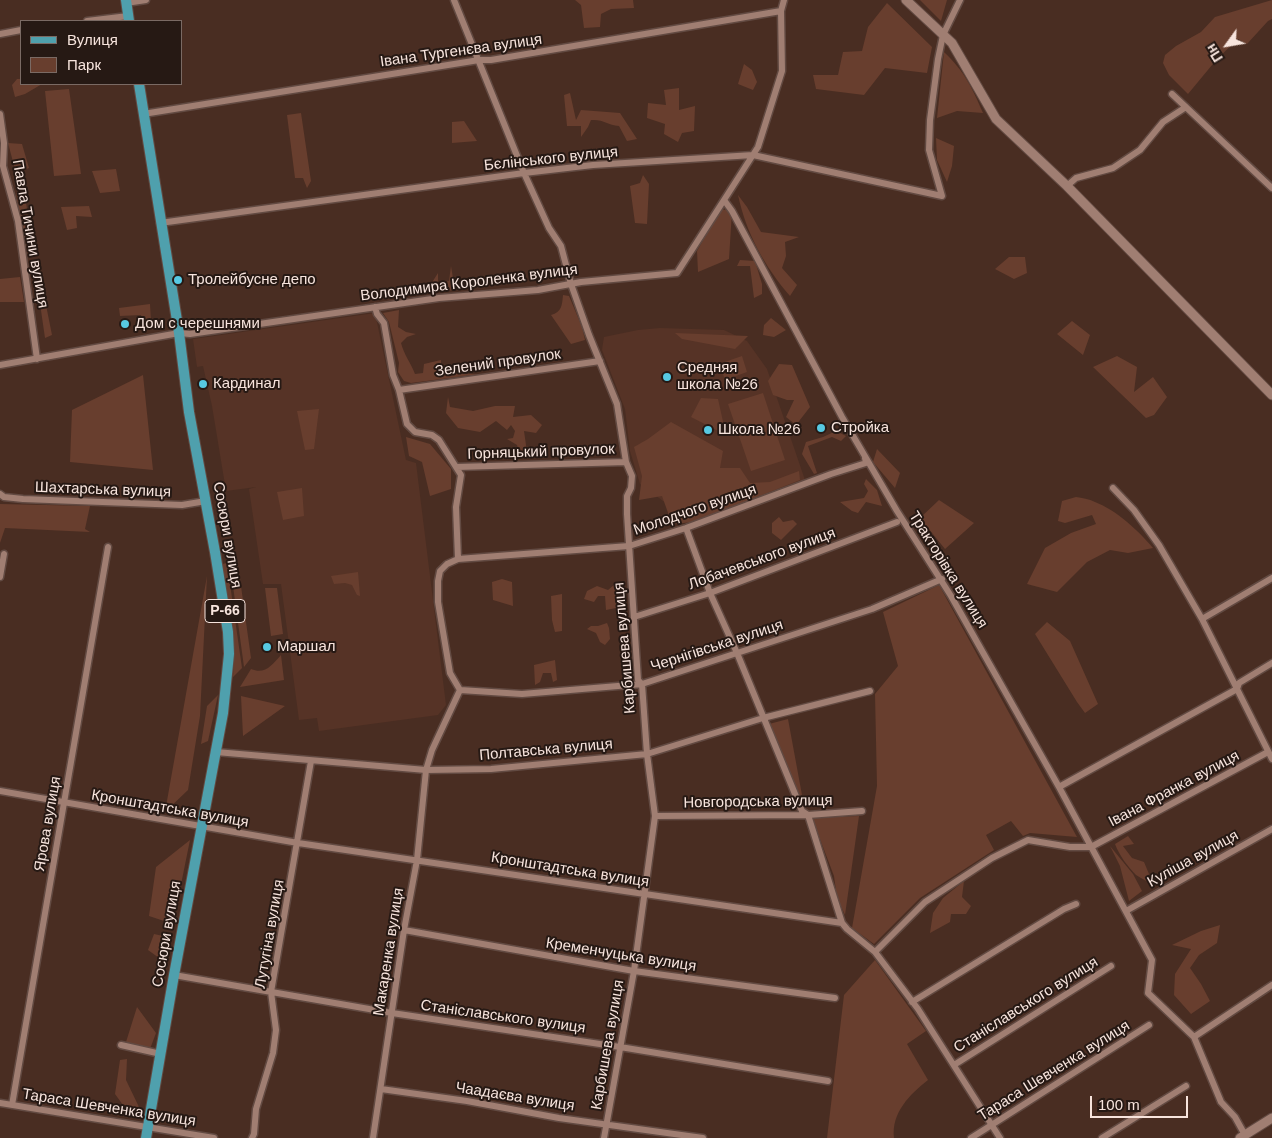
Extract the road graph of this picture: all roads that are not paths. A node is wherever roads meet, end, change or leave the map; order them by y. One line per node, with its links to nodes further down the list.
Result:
1 (146, 0): 6 (street)
2 (454, 0): 13 (street, Карбишева вулиця)
3 (784, 0): 7 (street)
4 (906, 0): 12 (main road)
5 (960, 0): 12 (street)
6 (126, 2): 8 (main road)
7 (781, 11): 13 (street, Івана Тургенєва вулиця); 19 (street)
8 (129, 18): 9 (street)
9 (101, 20)
10 (20, 30): 11 (street)
11 (0, 34)
12 (943, 35): 19 (street, Бєлінського вулиця); 21 (main road)
13 (479, 60): 18 (street, Івана Тургенєва вулиця); 20 (street, Карбишева вулиця)
14 (139, 85): 18 (main road, Сосюри вулиця / Р-66)
15 (1172, 94): 16 (street)
16 (1186, 107): 21 (street); 22 (street)
17 (0, 114): 28 (street, Павла Тичини вулиця)
18 (143, 114): 24 (main road, Сосюри вулиця / Р-66)
19 (753, 155): 20 (street, Бєлінського вулиця); 23 (street)
20 (524, 173): 24 (street, Бєлінського вулиця); 25 (street, Карбишева вулиця)
21 (1068, 186): 32 (main road)
22 (1272, 188)
23 (724, 200): 25 (street, Володимира Короленка вулиця); 33 (street, Тракторівка вулиця)
24 (160, 223): 27 (main road, Сосюри вулиця / Р-66)
25 (571, 284): 26 (street, Володимира Короленка вулиця); 29 (street, Карбишева вулиця)
26 (375, 307): 27 (street, Володимира Короленка вулиця); 31 (street)
27 (179, 334): 28 (street, Володимира Короленка вулиця); 38 (main road, Сосюри вулиця / Р-66)
28 (38, 359): 30 (street, Володимира Короленка вулиця)
29 (600, 361): 31 (street, Зелений провулок); 34 (street, Карбишева вулиця)
30 (0, 365)
31 (399, 390): 35 (street)
32 (1272, 395)
33 (864, 454): 40 (street, Молодчого вулиця); 47 (street, Тракторівка вулиця)
34 (626, 462): 35 (street, Горняцький провулок); 41 (street, Карбишева вулиця)
35 (457, 467): 44 (street)
36 (1113, 488): 50 (street)
37 (0, 494): 38 (street, Шахтарська вулиця)
38 (206, 501): 58 (main road, Сосюри вулиця / Р-66)
39 (897, 522): 48 (street, Лобачевського вулиця)
40 (686, 528): 41 (street, Молодчого вулиця); 48 (street)
41 (629, 546): 44 (street, Молодчого вулиця); 49 (street, Карбишева вулиця)
42 (108, 547): 66 (street, Ярова вулиця)
43 (4, 554): 45 (street)
44 (458, 560): 55 (street)
45 (0, 577)
46 (1272, 578): 50 (street)
47 (942, 579): 51 (street, Чернігівська вулиця); 64 (street, Тракторівка вулиця)
48 (710, 593): 49 (street, Лобачевського вулиця); 51 (street)
49 (634, 617): 53 (street, Карбишева вулиця)
50 (1202, 619): 54 (street)
51 (737, 654): 53 (street, Чернігівська вулиця); 57 (street)
52 (1272, 663): 54 (street)
53 (642, 684): 55 (street, Чернігівська вулиця); 60 (street, Карбишева вулиця)
54 (1237, 688): 59 (street); 64 (street)
55 (460, 690): 63 (street, Макаренка вулиця)
56 (870, 691): 57 (street, Полтавська вулиця)
57 (762, 718): 60 (street, Полтавська вулиця); 68 (street)
58 (216, 752): 62 (street, Полтавська вулиця); 70 (main road, Сосюри вулиця / Р-66)
59 (1268, 752): 61 (street); 73 (street, Івана Франка вулиця)
60 (647, 754): 63 (street, Полтавська вулиця); 69 (street, Карбишева вулиця)
61 (1272, 759)
62 (312, 761): 63 (street, Полтавська вулиця); 72 (street, Лутугіна вулиця)
63 (426, 770): 74 (street, Макаренка вулиця)
64 (1059, 787): 73 (street, Тракторівка вулиця)
65 (0, 791): 66 (street, Кронштадтська вулиця)
66 (65, 803): 70 (street, Кронштадтська вулиця); 99 (street, Ярова вулиця)
67 (862, 811): 68 (street, Новгородська вулиця)
68 (808, 814): 69 (street, Новгородська вулиця); 78 (street)
69 (655, 816): 75 (street, Карбишева вулиця)
70 (202, 826): 72 (street, Кронштадтська вулиця); 83 (main road, Сосюри вулиця / Р-66)
71 (1272, 829): 77 (street, Куліша вулиця)
72 (298, 843): 74 (street, Кронштадтська вулиця); 85 (street, Лутугіна вулиця)
73 (1091, 847): 77 (street, Тракторівка вулиця); 80 (street)
74 (417, 860): 75 (street, Кронштадтська вулиця); 79 (street, Макаренка вулиця)
75 (646, 894): 78 (street, Кронштадтська вулиця); 82 (street, Карбишева вулиця)
76 (1076, 904): 87 (street)
77 (1126, 911): 90 (street, Тракторівка вулиця)
78 (842, 923): 80 (street)
79 (404, 930): 82 (street, Кременчуцька вулиця); 88 (street, Макаренка вулиця)
80 (875, 952): 87 (street)
81 (1111, 966): 94 (street, Станіславського вулиця)
82 (634, 971): 86 (street, Кременчуцька вулиця); 92 (street, Карбишева вулиця)
83 (174, 975): 85 (street, Станіславського вулиця); 93 (main road, Сосюри вулиця / Р-66)
84 (1272, 985): 90 (street)
85 (271, 992): 88 (street, Станіславського вулиця); 106 (street, Лутугіна вулиця)
86 (835, 998)
87 (912, 1002): 94 (street)
88 (392, 1013): 92 (street, Станіславського вулиця); 97 (street, Макаренка вулиця)
89 (1149, 1026): 102 (street, Тараса Шевченка вулиця)
90 (1194, 1037): 104 (street, Тракторівка вулиця)
91 (121, 1045): 93 (street)
92 (620, 1046): 95 (street, Станіславського вулиця); 101 (street, Карбишева вулиця)
93 (161, 1054): 103 (main road, Сосюри вулиця / Р-66)
94 (954, 1065): 102 (street)
95 (828, 1081)
96 (1186, 1086): 112 (street)
97 (381, 1089): 101 (street, Чаадаєва вулиця); 107 (street, Макаренка вулиця)
98 (0, 1103): 99 (street, Тараса Шевченка вулиця)
99 (12, 1105): 103 (street, Тараса Шевченка вулиця)
100 (1272, 1118): 104 (main road)
101 (606, 1124): 108 (street, Карбишева вулиця); 109 (street, Чаадаєва вулиця)
102 (992, 1126): 110 (street, Тараса Шевченка вулиця); 111 (street)
103 (147, 1133): 105 (street, Тараса Шевченка вулиця)
104 (1244, 1137)
105 (214, 1138)
106 (252, 1138)
107 (373, 1138)
108 (604, 1138)
109 (704, 1138)
110 (971, 1138)
111 (1000, 1138)
112 (1102, 1138)

